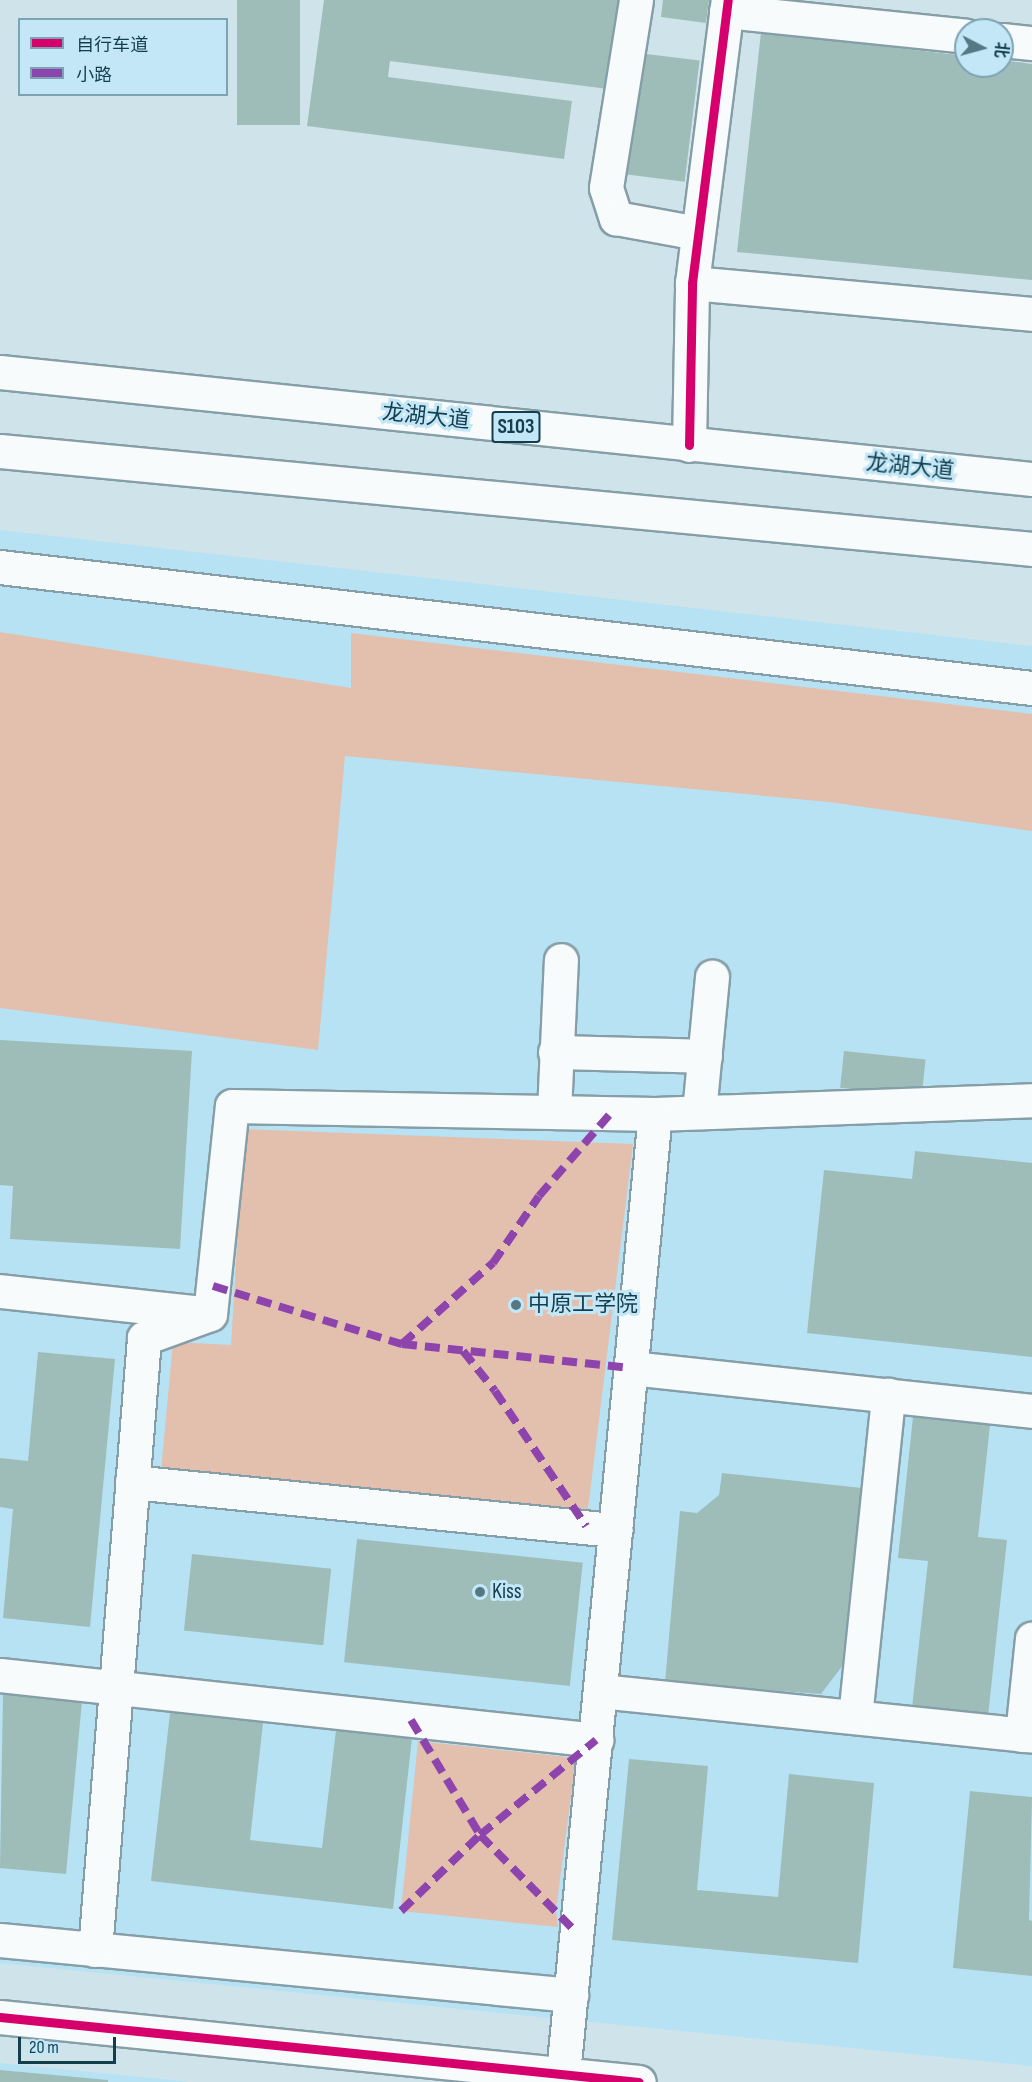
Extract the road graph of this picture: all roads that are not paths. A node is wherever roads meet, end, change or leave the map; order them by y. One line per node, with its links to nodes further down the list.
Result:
1 (636, 0): 6 (main road)
2 (727, 6): 3 (main road); 6 (main road)
3 (954, 34)
4 (1014, 41): 5 (main road)
5 (1032, 43)
6 (698, 233): 7 (main road)
7 (692, 283): 8 (main road); 10 (main road)
8 (1032, 314)
9 (0, 372): 10 (main road, 龙湖大道 / S103)
10 (689, 445): 12 (main road, 龙湖大道 / S103)
11 (0, 451): 13 (main road)
12 (1032, 479)
13 (1032, 549)
14 (0, 567): 15 (main road)
15 (1032, 688)
16 (561, 960): 18 (main road)
17 (712, 977): 19 (main road)
18 (555, 1052): 19 (main road); 21 (main road)
19 (705, 1056): 22 (main road)
20 (1032, 1100): 22 (main road)
21 (554, 1112): 23 (main road); 25 (main road)
22 (699, 1112): 23 (main road)
23 (655, 1114): 26 (main road)
24 (0, 1291): 25 (main road)
25 (210, 1314): 29 (main road)
26 (631, 1368): 27 (main road); 30 (main road)
27 (888, 1395): 28 (main road); 35 (main road)
28 (1032, 1411)
29 (132, 1482): 30 (main road); 33 (main road)
30 (616, 1530): 34 (main road)
31 (1032, 1640): 36 (main road)
32 (0, 1675): 33 (main road)
33 (116, 1688): 37 (main road); 39 (main road)
34 (600, 1691): 35 (main road); 37 (main road)
35 (855, 1718): 36 (main road)
36 (1027, 1735)
37 (596, 1740): 40 (main road)
38 (0, 1941): 39 (main road)
39 (95, 1950): 40 (main road)
40 (571, 1995): 42 (main road)
41 (0, 2017): 42 (main road)
42 (563, 2074): 43 (main road)
43 (639, 2082)

